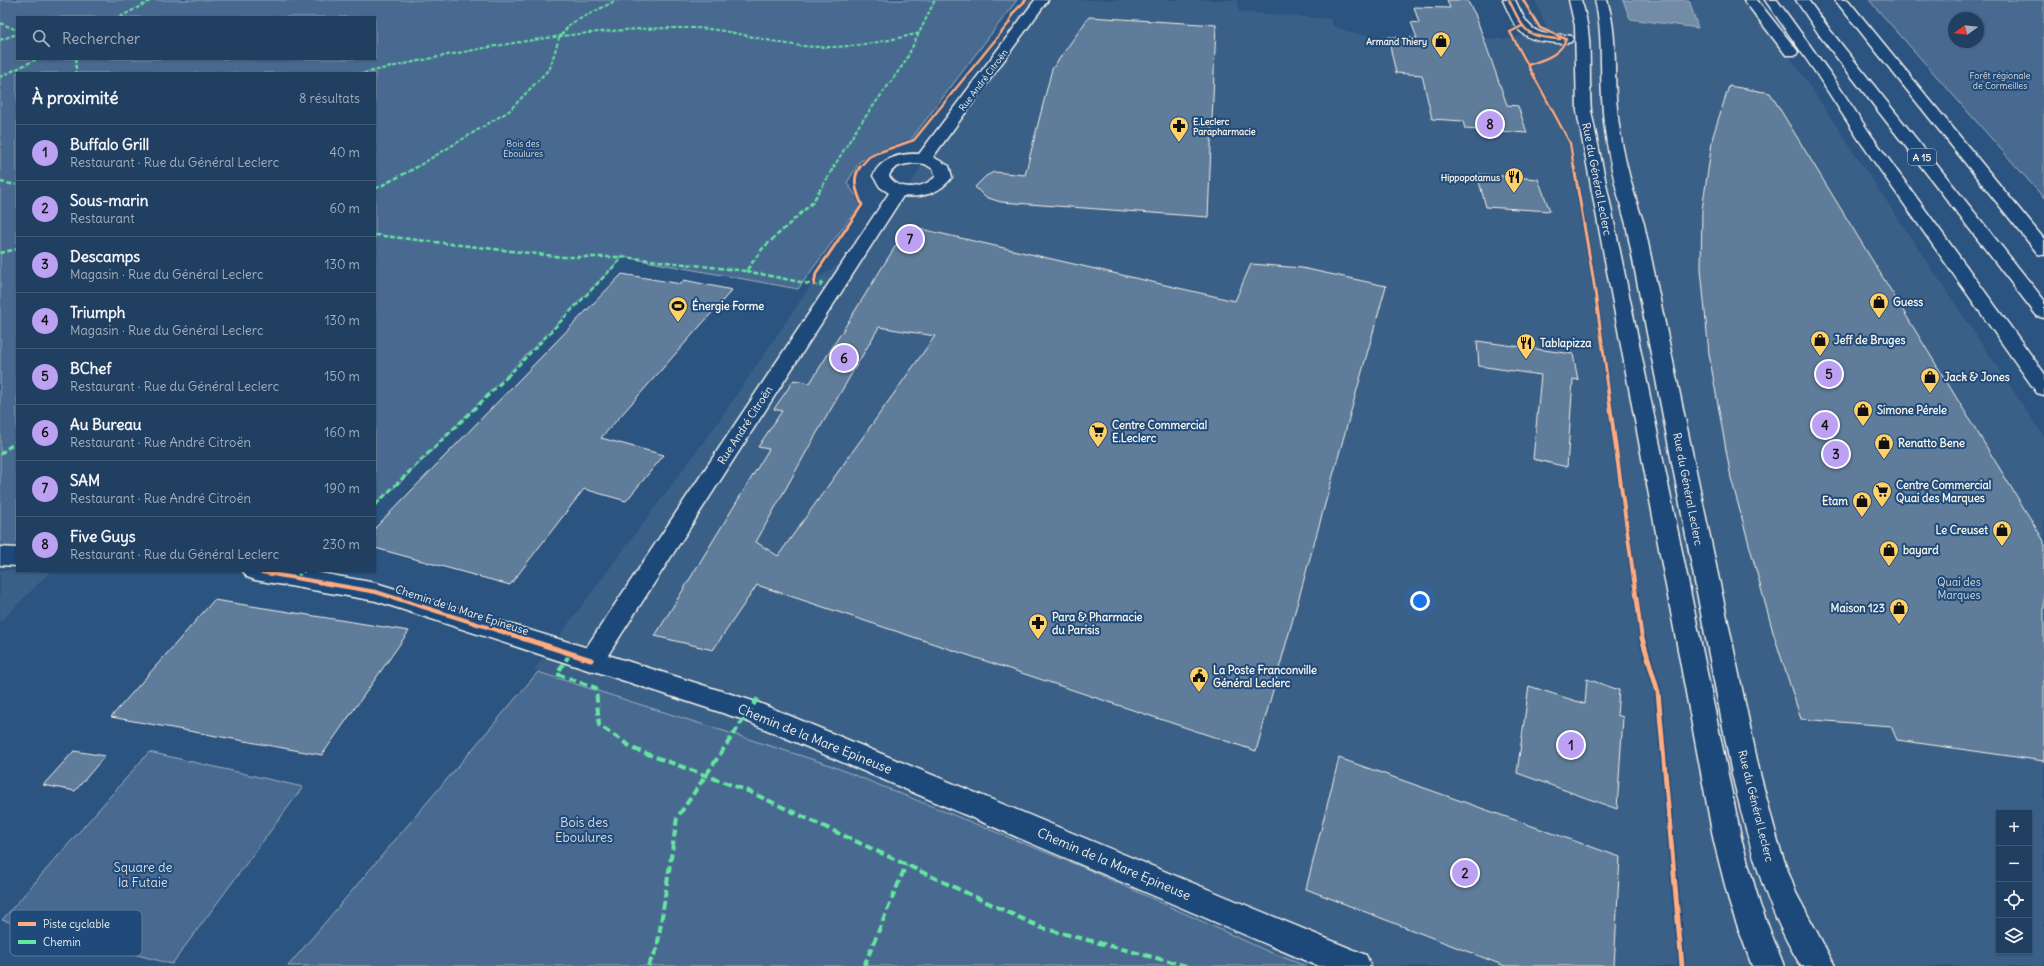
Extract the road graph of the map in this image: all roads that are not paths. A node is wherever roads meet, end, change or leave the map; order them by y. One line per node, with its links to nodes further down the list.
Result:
1 (1042, 0): 11 (main road, Rue André Citroën)
2 (1509, 0): 9 (main road)
3 (1575, 0): 21 (main road, Rue du Général Leclerc)
4 (1601, 0): 22 (main road, Rue du Général Leclerc)
5 (1750, 0): 10 (main road)
6 (1771, 0): 10 (main road)
7 (1802, 0): 14 (main road, A 15)
8 (1841, 0): 13 (main road)
9 (1566, 40)
10 (1864, 137): 15 (main road)
11 (923, 159): 12 (main road); 12 (main road)
12 (899, 190): 19 (main road, Rue André Citroën)
13 (2044, 250)
14 (2044, 312)
15 (2044, 388)
16 (0, 556): 17 (main road)
17 (16, 557)
18 (261, 572): 19 (main road, Chemin de la Mare Epineuse)
19 (591, 660): 20 (main road, Chemin de la Mare Epineuse)
20 (1355, 966)
21 (1768, 966)
22 (1819, 966)

